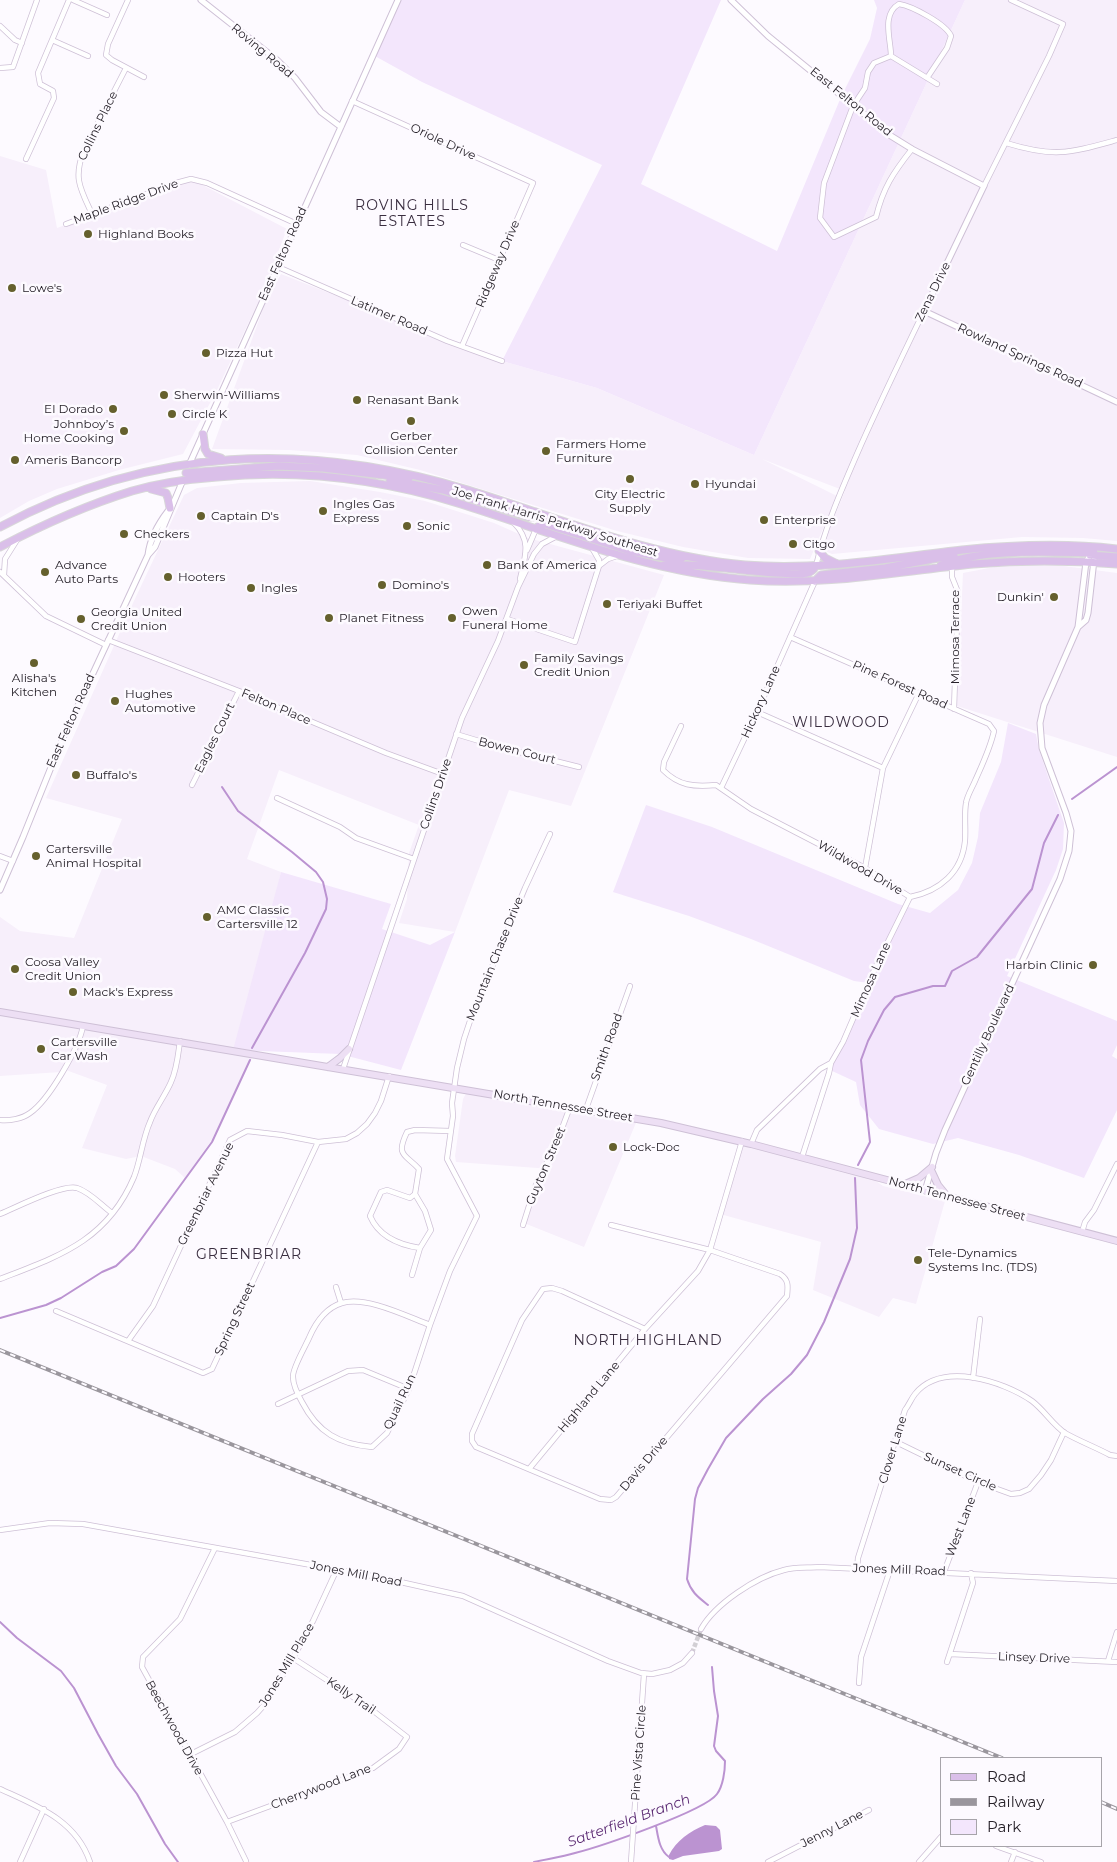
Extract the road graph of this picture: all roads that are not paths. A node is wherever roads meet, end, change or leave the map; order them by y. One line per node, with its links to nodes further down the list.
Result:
1 (37, 0): 12 (street)
2 (69, 0): 11 (street)
3 (73, 0): 9 (street)
4 (128, 0): 16 (street)
5 (201, 0): 22 (street, Roving Road)
6 (398, 0): 20 (street, East Felton Road)
7 (731, 0): 21 (street, East Felton Road)
8 (1011, 0): 24 (street, Zena Drive)
9 (106, 15)
10 (0, 26): 12 (street)
11 (52, 40): 13 (street); 26 (street)
12 (22, 43): 15 (street)
13 (88, 56)
14 (891, 56): 18 (street); 18 (street); 21 (street)
15 (0, 68)
16 (126, 68): 17 (street); 29 (street, Collins Place)
17 (144, 77)
18 (927, 78): 19 (street)
19 (937, 84)
20 (352, 101): 22 (street, East Felton Road); 27 (street, Oriole Drive)
21 (852, 106): 25 (street, East Felton Road); 25 (street)
22 (341, 127): 31 (street, East Felton Road)
23 (1117, 140): 24 (street)
24 (1006, 143): 28 (street, Zena Drive)
25 (912, 149): 28 (street, East Felton Road)
26 (26, 159)
27 (533, 183): 33 (street, Ridgeway Drive)
28 (984, 186): 35 (street, Zena Drive)
29 (92, 214): 30 (street, Maple Ridge Drive); 31 (street, Maple Ridge Drive)
30 (66, 224)
31 (297, 224): 34 (street, East Felton Road)
32 (463, 245): 33 (street)
33 (499, 260): 36 (street, Ridgeway Drive)
34 (278, 267): 36 (street, Latimer Road); 39 (street, East Felton Road)
35 (924, 311): 38 (street, Rowland Springs Road); 58 (street, Zena Drive)
36 (462, 346): 37 (street, Latimer Road)
37 (502, 361)
38 (1117, 402)
39 (203, 434): 40 (main road); 41 (street, East Felton Road)
40 (228, 460): 41 (main road, Joe Frank Harris Parkway Southeast); 43 (main road, Joe Frank Harris Parkway Southeast)
41 (190, 464): 42 (street, East Felton Road); 50 (main road, Joe Frank Harris Parkway Southeast)
42 (186, 472): 43 (main road); 44 (street, East Felton Road)
43 (412, 475): 48 (main road, Joe Frank Harris Parkway Southeast)
44 (183, 480): 45 (main road, Joe Frank Harris Parkway Southeast); 46 (main road, Joe Frank Harris Parkway Southeast); 47 (street, East Felton Road)
45 (375, 482): 48 (main road); 49 (main road, Joe Frank Harris Parkway Southeast)
46 (146, 488): 47 (main road); 53 (main road, Joe Frank Harris Parkway Southeast)
47 (170, 508): 77 (street, East Felton Road)
48 (536, 512): 62 (main road, Joe Frank Harris Parkway Southeast)
49 (511, 521): 51 (main road, Joe Frank Harris Parkway Southeast); 60 (street)
50 (2, 525)
51 (536, 529): 52 (main road, Joe Frank Harris Parkway Southeast); 60 (street); 62 (main road)
52 (557, 536): 54 (main road, Joe Frank Harris Parkway Southeast); 73 (street, Collins Drive)
53 (19, 537): 55 (main road, Joe Frank Harris Parkway Southeast); 71 (street)
54 (590, 546): 61 (main road, Joe Frank Harris Parkway Southeast); 67 (street)
55 (0, 547)
56 (1117, 549): 59 (main road, Joe Frank Harris Parkway Southeast)
57 (964, 550): 59 (main road, Joe Frank Harris Parkway Southeast); 64 (main road, Joe Frank Harris Parkway Southeast); 72 (main road)
58 (819, 551): 64 (main road); 68 (street, Zena Drive)
59 (1092, 555): 63 (main road); 65 (main road, Joe Frank Harris Parkway Southeast); 69 (main road, Joe Frank Harris Parkway Southeast); 70 (main road); 75 (street, Gentilly Boulevard); 75 (street, Gentilly Boulevard)
60 (525, 556): 73 (street)
61 (620, 556): 66 (main road, Joe Frank Harris Parkway Southeast); 67 (street)
62 (688, 557): 68 (main road, Joe Frank Harris Parkway Southeast)
63 (1117, 557)
64 (838, 564): 68 (main road, Joe Frank Harris Parkway Southeast)
65 (1117, 564)
66 (656, 565): 68 (main road); 72 (main road, Joe Frank Harris Parkway Southeast)
67 (600, 566): 74 (street)
68 (816, 566)
69 (952, 567): 70 (main road, Joe Frank Harris Parkway Southeast); 80 (street, Mimosa Terrace)
70 (931, 569): 72 (main road, Joe Frank Harris Parkway Southeast)
71 (2, 573): 77 (street, Felton Place)
72 (815, 582): 76 (street, Hickory Lane)
73 (518, 588): 74 (street, Collins Drive)
74 (508, 619): 83 (street, Collins Drive)
75 (1078, 627): 117 (street, Gentilly Boulevard)
76 (790, 637): 79 (street, Pine Forest Road); 81 (street, Hickory Lane)
77 (107, 643): 78 (street, Felton Place); 94 (street, East Felton Road)
78 (239, 691): 87 (street, Felton Place); 88 (street, Eagles Court)
79 (920, 693): 80 (street, Pine Forest Road); 86 (street)
80 (954, 708): 84 (street, Pine Forest Road)
81 (757, 712): 86 (street); 89 (street, Hickory Lane)
82 (681, 726): 89 (street)
83 (456, 734): 85 (street, Bowen Court); 87 (street, Collins Drive)
84 (991, 744): 97 (street, Wildwood Drive)
85 (579, 767)
86 (883, 768): 95 (street)
87 (443, 774): 93 (street, Collins Drive)
88 (192, 785)
89 (721, 788): 95 (street, Wildwood Drive)
90 (277, 798): 93 (street)
91 (550, 834): 107 (street, Mountain Chase Drive)
92 (0, 856): 94 (street)
93 (414, 859): 102 (street, Collins Drive)
94 (13, 861): 96 (street, East Felton Road)
95 (865, 868): 97 (street, Wildwood Drive)
96 (0, 890)
97 (910, 897): 103 (street, Mimosa Lane)
98 (630, 986): 109 (street, Smith Road)
99 (0, 1012): 100 (main road, North Tennessee Street)
100 (83, 1026): 101 (main road, North Tennessee Street); 110 (street)
101 (180, 1041): 104 (main road, North Tennessee Street); 122 (street)
102 (349, 1049): 104 (main road); 105 (street, Collins Drive)
103 (831, 1063): 114 (street, Mimosa Lane); 115 (street, Mimosa Lane)
104 (328, 1066): 105 (main road, North Tennessee Street)
105 (343, 1069): 106 (main road, North Tennessee Street)
106 (389, 1076): 107 (main road, North Tennessee Street); 113 (street, Greenbriar Avenue)
107 (454, 1087): 108 (main road, North Tennessee Street); 111 (street, Quail Run)
108 (570, 1107): 109 (main road, North Tennessee Street); 124 (street, Guyton Street)
109 (586, 1109): 112 (main road, North Tennessee Street)
110 (0, 1120)
111 (451, 1131): 120 (street); 136 (street, Quail Run)
112 (742, 1141): 114 (main road, North Tennessee Street); 129 (street, Highland Lane)
113 (318, 1142): 138 (street, Greenbriar Avenue); 138 (street, Spring Street)
114 (751, 1144): 115 (main road, North Tennessee Street)
115 (802, 1157): 118 (main road, North Tennessee Street)
116 (1117, 1164): 126 (street)
117 (931, 1168): 118 (main road); 119 (street, Gentilly Boulevard); 121 (main road)
118 (903, 1185): 119 (main road, North Tennessee Street)
119 (925, 1191): 121 (main road, North Tennessee Street)
120 (415, 1194): 128 (street); 128 (street)
121 (948, 1197): 126 (main road, North Tennessee Street)
122 (112, 1213): 123 (street); 131 (street)
123 (0, 1214)
124 (524, 1225)
125 (611, 1225): 129 (street, Davis Drive)
126 (1082, 1232): 127 (main road, North Tennessee Street)
127 (1117, 1240)
128 (420, 1248): 130 (street)
129 (710, 1250): 137 (street, Highland Lane); 146 (street, Davis Drive)
130 (412, 1275)
131 (0, 1279)
132 (336, 1287): 133 (street)
133 (341, 1303): 136 (street); 141 (street, Quail Run)
134 (56, 1311): 138 (street, Spring Street)
135 (980, 1319): 139 (street)
136 (430, 1325): 140 (street, Quail Run)
137 (646, 1330): 146 (street, Highland Lane); 146 (street, Davis Drive)
138 (128, 1341)
139 (973, 1378): 143 (street); 144 (street, Clover Lane)
140 (409, 1389): 141 (street); 141 (street, Quail Run)
141 (297, 1394): 142 (street)
142 (278, 1404)
143 (1064, 1432): 145 (street); 147 (street, Sunset Circle)
144 (896, 1442): 147 (street, Sunset Circle); 151 (street, Clover Lane)
145 (1117, 1456)
146 (529, 1469)
147 (978, 1482): 153 (street, West Lane)
148 (0, 1530): 149 (street, Jones Mill Road)
149 (215, 1548): 150 (street, Jones Mill Road); 167 (street, Beechwood Drive)
150 (337, 1569): 160 (street, Jones Mill Place); 164 (street, Jones Mill Road)
151 (857, 1569): 152 (street, Jones Mill Road); 156 (street, Jones Mill Road)
152 (890, 1570): 153 (street, Jones Mill Road); 165 (street)
153 (944, 1572): 154 (street, Jones Mill Road)
154 (971, 1573): 155 (street, Jones Mill Road); 159 (street)
155 (1117, 1581)
156 (701, 1629)
157 (1117, 1632): 161 (street)
158 (692, 1653): 164 (street, Jones Mill Road)
159 (950, 1654): 161 (street, Linsey Drive); 162 (street)
160 (293, 1658): 166 (street, Kelly Trail); 167 (street, Jones Mill Place)
161 (1108, 1661): 163 (street, Linsey Drive)
162 (947, 1662)
163 (1117, 1662)
164 (644, 1674): 178 (street, Pine Vista Circle)
165 (859, 1684)
166 (407, 1737): 171 (street, Cherrywood Lane)
167 (189, 1755): 171 (street, Beechwood Drive)
168 (0, 1789): 169 (street)
169 (44, 1809): 176 (street); 177 (street)
170 (869, 1810): 179 (street, Jenny Lane)
171 (227, 1822): 175 (street, Beechwood Drive)
172 (940, 1838): 180 (street)
173 (999, 1847): 174 (street)
174 (1015, 1852): 181 (street); 182 (street)
175 (246, 1861)
176 (20, 1862)
177 (90, 1862)
178 (631, 1862)
179 (768, 1862)
180 (919, 1862)
181 (1011, 1862)
182 (1041, 1862)

